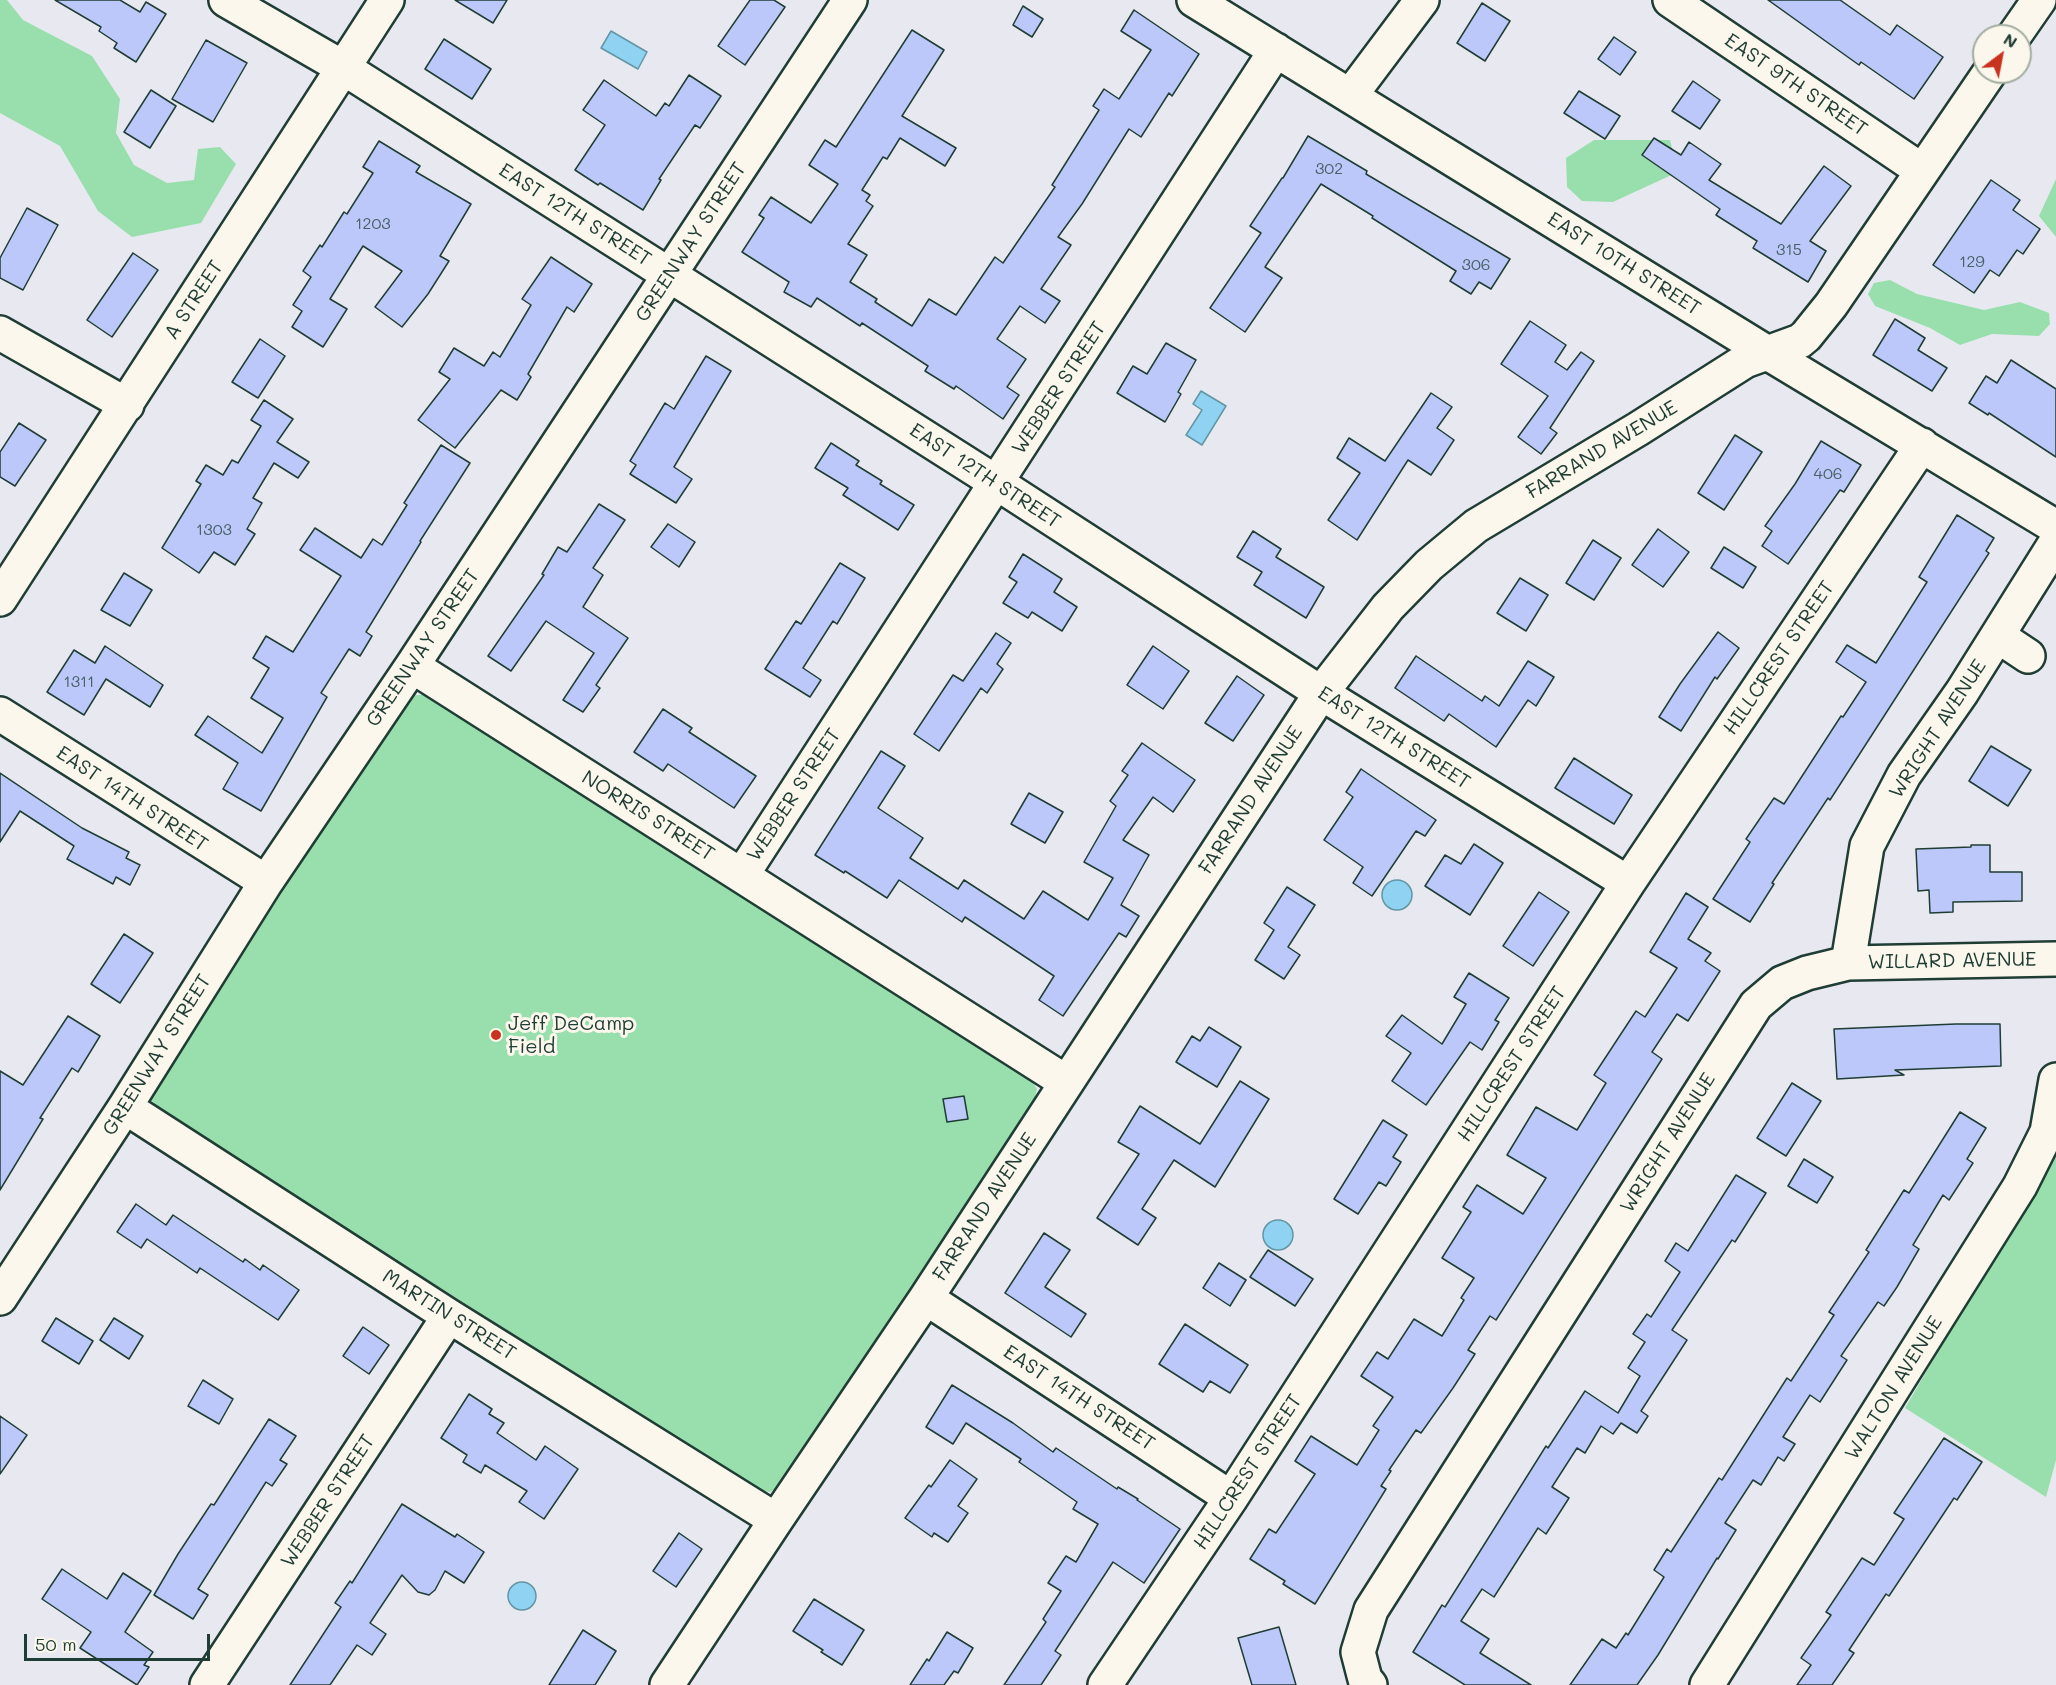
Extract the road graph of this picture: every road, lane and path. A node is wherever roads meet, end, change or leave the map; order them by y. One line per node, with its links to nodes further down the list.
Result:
1 (226, 0): 10 (street, EAST 12TH STREET)
2 (387, 0): 10 (street, A STREET)
3 (850, 0): 14 (street, GREENWAY STREET)
4 (1422, 0): 12 (street)
5 (1670, 0): 13 (street, EAST 9TH STREET)
6 (2039, 0): 8 (street)
7 (1196, 1): 9 (street, EAST 10TH STREET)
8 (2022, 24)
9 (1276, 50): 12 (street, EAST 10TH STREET); 19 (street, WEBBER STREET)
10 (342, 67): 14 (street, EAST 12TH STREET); 17 (street, A STREET)
11 (1982, 84): 13 (street, FARRAND AVENUE)
12 (1350, 96): 16 (street, EAST 10TH STREET)
13 (1921, 170): 16 (street, FARRAND AVENUE)
14 (669, 275): 19 (street, EAST 12TH STREET); 25 (street, GREENWAY STREET)
15 (0, 333): 17 (street)
16 (1766, 352): 18 (street, EAST 10TH STREET); 26 (street, FARRAND AVENUE)
17 (127, 405): 22 (street, A STREET)
18 (1922, 445): 20 (street, EAST 10TH STREET); 30 (street, HILLCREST STREET)
19 (997, 483): 26 (street, EAST 12TH STREET); 28 (street, WEBBER STREET)
20 (2056, 527)
21 (2056, 542): 23 (street, WRIGHT AVENUE)
22 (0, 598)
23 (1998, 636): 24 (street); 32 (street, WRIGHT AVENUE)
24 (2028, 656)
25 (412, 666): 28 (street, NORRIS STREET); 29 (street, GREENWAY STREET)
26 (1321, 693): 30 (street, EAST 12TH STREET); 34 (street, FARRAND AVENUE)
27 (0, 714): 29 (street, EAST 14TH STREET)
28 (742, 875): 34 (street, NORRIS STREET)
29 (266, 882): 35 (street, GREENWAY STREET)
30 (1628, 883): 39 (street, HILLCREST STREET)
31 (2056, 959): 32 (street, WILLARD AVENUE)
32 (1848, 963): 44 (street, WRIGHT AVENUE)
33 (2056, 1080): 45 (street, WALTON AVENUE)
34 (1066, 1082): 37 (street, FARRAND AVENUE)
35 (125, 1107): 36 (street, GREENWAY STREET); 38 (street, MARTIN STREET)
36 (0, 1298)
37 (926, 1298): 39 (street, EAST 14TH STREET); 40 (street, FARRAND AVENUE)
38 (449, 1317): 40 (street, MARTIN STREET); 41 (street, WEBBER STREET)
39 (1231, 1498): 43 (street, HILLCREST STREET)
40 (776, 1520): 42 (street, FARRAND AVENUE)
41 (207, 1685)
42 (667, 1685)
43 (1106, 1685)
44 (1370, 1685)
45 (1707, 1685)

